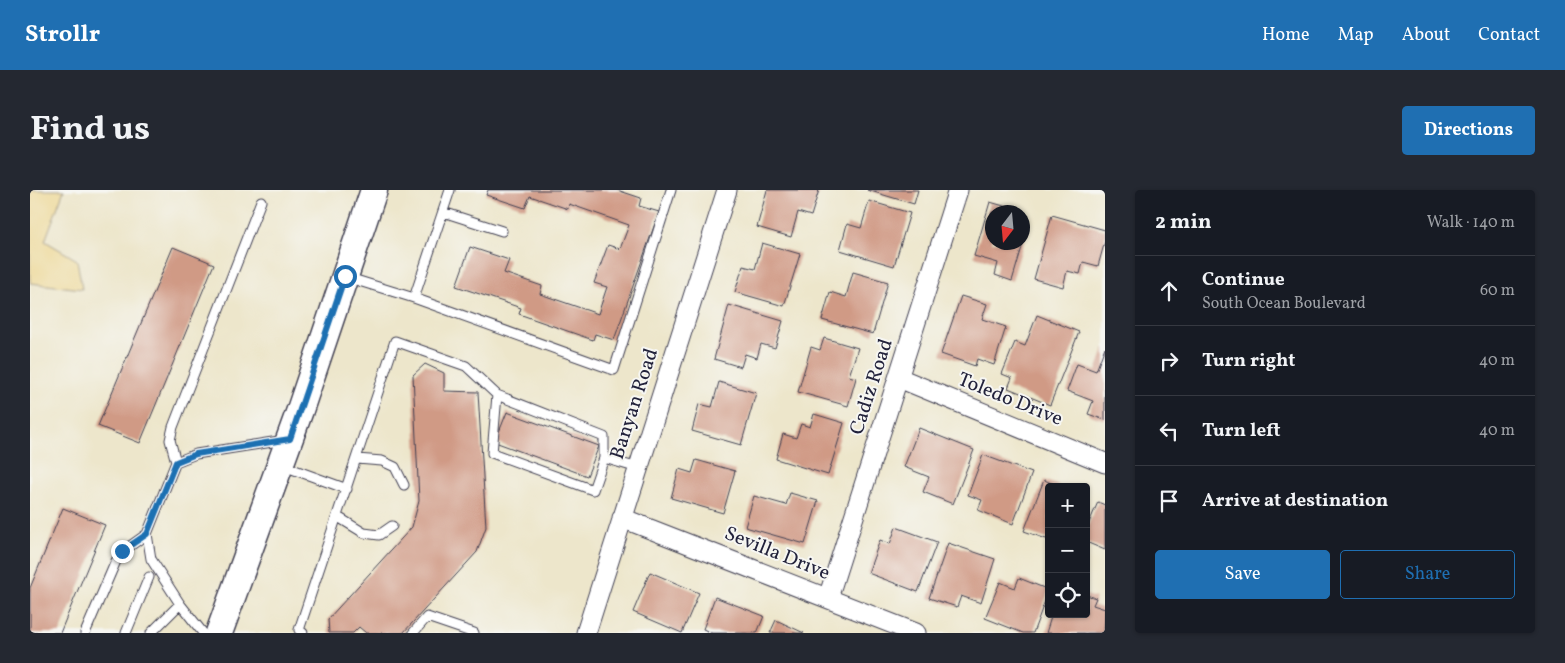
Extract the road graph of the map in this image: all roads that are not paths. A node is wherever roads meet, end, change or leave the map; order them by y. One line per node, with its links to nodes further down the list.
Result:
1 (374, 190): 9 (main road)
2 (450, 190): 7 (lane)
3 (671, 190): 10 (lane)
4 (727, 190): 19 (street, Banyan Road)
5 (958, 190): 11 (street, Cadiz Road)
6 (261, 201): 16 (lane)
7 (443, 212): 8 (lane); 10 (lane)
8 (502, 231)
9 (345, 276): 10 (lane); 13 (main road)
10 (414, 298)
11 (899, 378): 17 (street, Toledo Drive); 27 (street, Cadiz Road)
12 (497, 395): 14 (lane); 14 (lane); 15 (lane)
13 (290, 439): 16 (lane); 18 (main road)
14 (604, 458): 19 (lane)
15 (357, 459): 20 (lane); 21 (lane)
16 (176, 462): 25 (lane)
17 (1105, 463)
18 (281, 465): 21 (lane); 33 (main road)
19 (638, 468): 23 (street, Banyan Road)
20 (404, 486)
21 (347, 489): 22 (lane)
22 (338, 517): 24 (lane); 34 (lane)
23 (622, 518): 27 (street, Sevilla Drive); 37 (street, Banyan Road)
24 (392, 526)
25 (147, 534): 28 (lane); 29 (lane)
26 (148, 577): 30 (lane)
27 (828, 598): 38 (street, Sevilla Drive)
28 (180, 604): 31 (lane); 32 (lane)
29 (85, 633)
30 (126, 633)
31 (151, 633)
32 (202, 633)
33 (219, 633)
34 (303, 633)
35 (413, 633): 36 (lane)
36 (474, 633)
37 (586, 633)
38 (916, 633)

